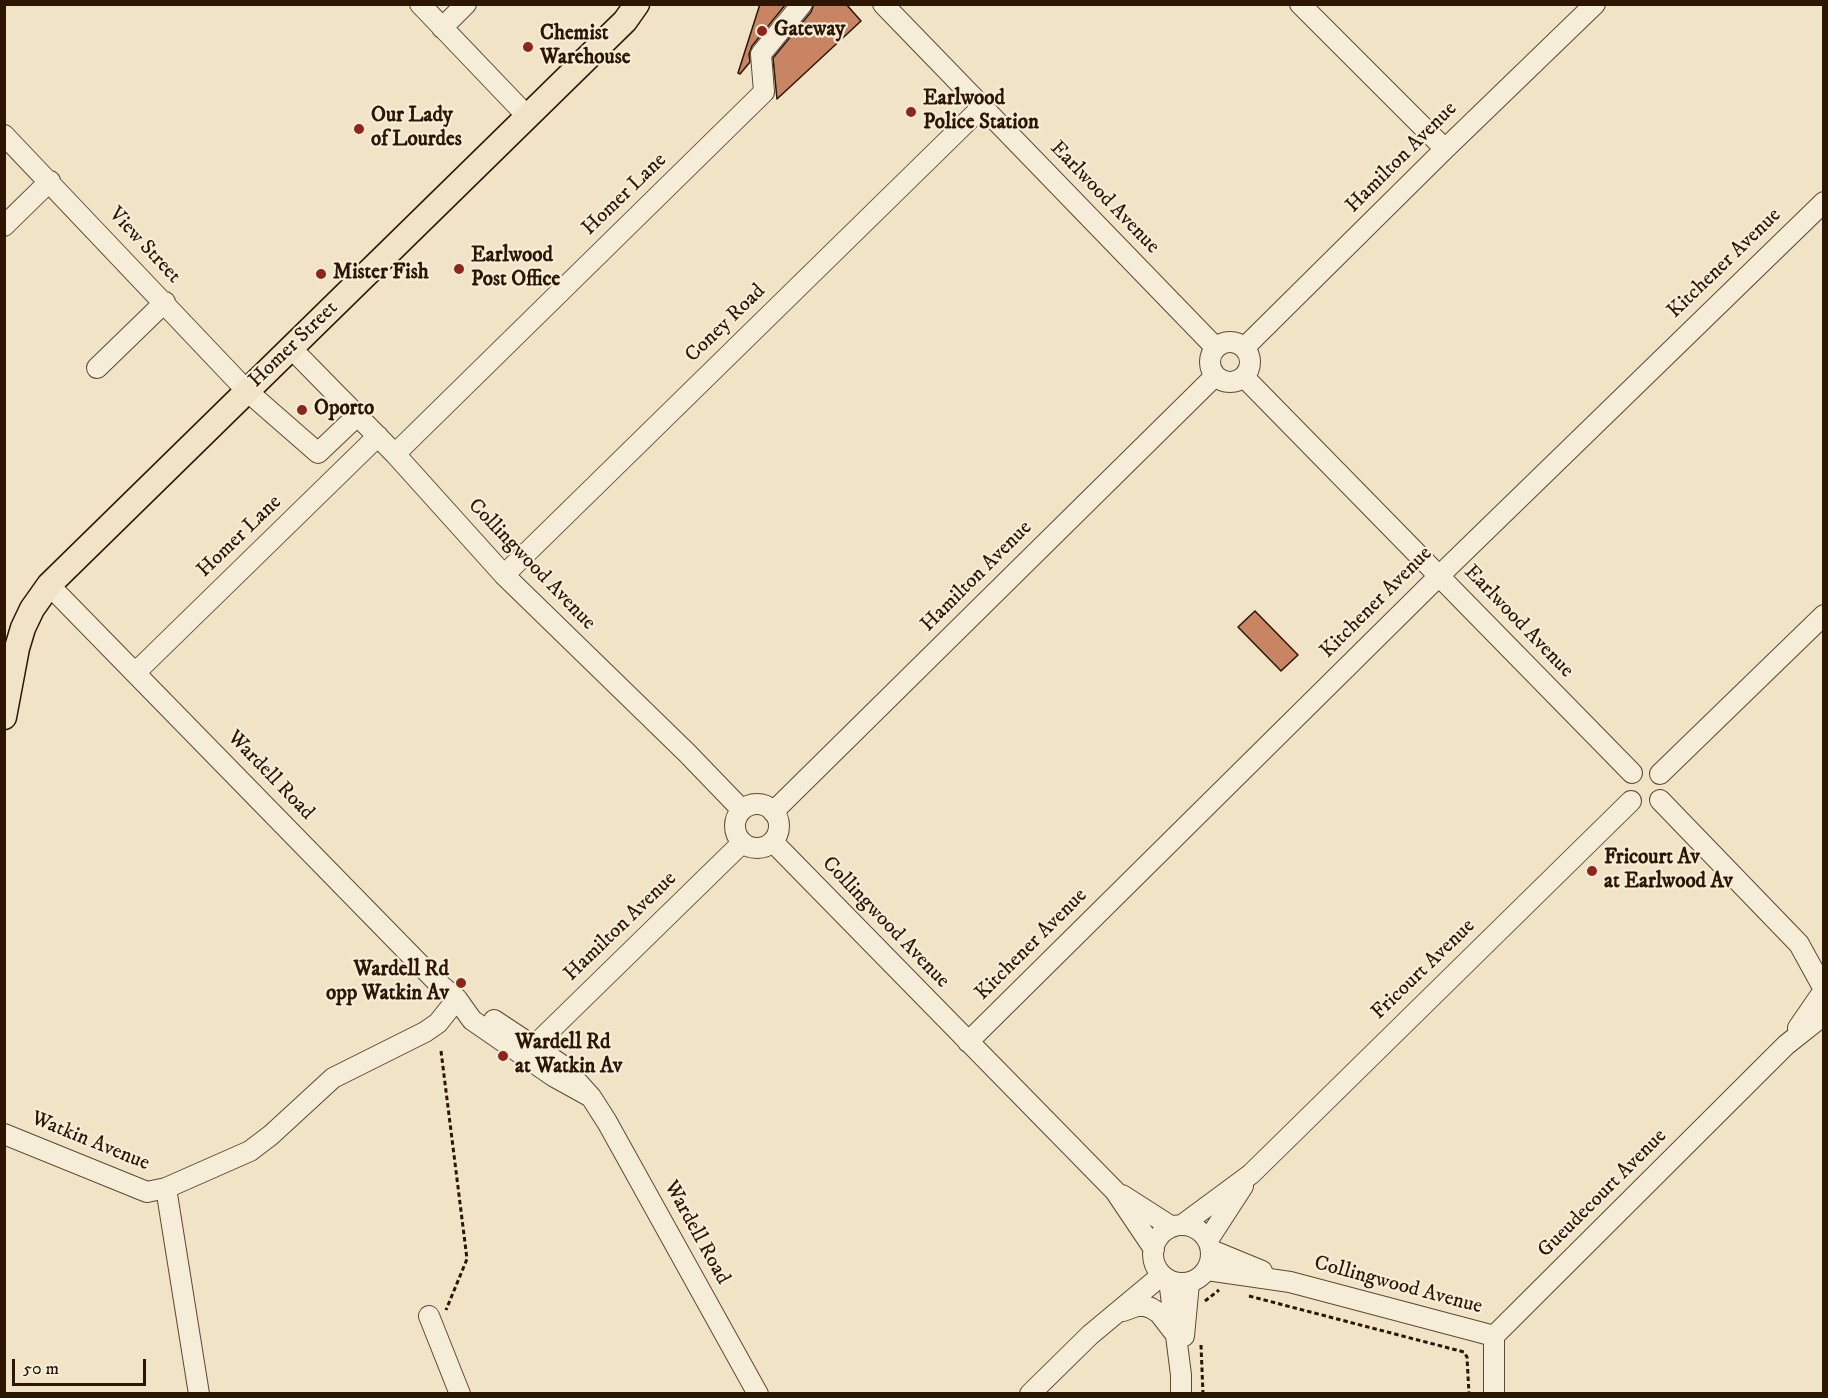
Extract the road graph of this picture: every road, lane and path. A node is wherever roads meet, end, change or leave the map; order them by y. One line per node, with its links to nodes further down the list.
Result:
1 (420, 4): 8 (street)
2 (466, 4): 8 (street)
3 (637, 4): 10 (main road, Homer Street)
4 (802, 4): 26 (street, Homer Lane)
5 (883, 4): 9 (street, Earlwood Avenue)
6 (1300, 4): 12 (street)
7 (1595, 4): 12 (street, Hamilton Avenue)
8 (442, 28): 10 (street)
9 (982, 107): 18 (street, Earlwood Avenue); 27 (street, Coney Road)
10 (527, 116): 17 (main road, Homer Street)
11 (4, 135): 13 (street, View Street)
12 (1445, 149): 19 (street, Hamilton Avenue)
13 (50, 181): 15 (street); 16 (street, View Street)
14 (1824, 202): 28 (street, Kitchener Avenue)
15 (4, 226)
16 (165, 302): 20 (street); 23 (street, View Street)
17 (291, 348): 23 (main road, Homer Street); 24 (street, Collingwood Avenue)
18 (1216, 348): 19 (street); 21 (street)
19 (1245, 348): 22 (street)
20 (97, 369)
21 (1215, 376): 22 (street); 38 (street, Hamilton Avenue)
22 (1244, 377): 28 (street, Earlwood Avenue)
23 (247, 391): 24 (street, View Street); 29 (main road, Homer Street)
24 (358, 415): 25 (street, Collingwood Avenue)
25 (378, 436): 26 (street, Collingwood Avenue); 31 (street, Homer Lane)
26 (395, 454): 27 (street, Collingwood Avenue)
27 (504, 575): 37 (street, Collingwood Avenue)
28 (1439, 576): 33 (street, Earlwood Avenue); 46 (street, Kitchener Avenue)
29 (49, 585): 31 (street, Wardell Road); 32 (main road, Homer Street)
30 (1824, 615): 34 (street)
31 (135, 673): 44 (street, Wardell Road)
32 (4, 717)
33 (1632, 773): 34 (street); 36 (street)
34 (1660, 774): 35 (street)
35 (1659, 800): 36 (street); 41 (street)
36 (1631, 801): 52 (street, Fricourt Avenue)
37 (742, 810): 38 (street); 40 (street)
38 (773, 812): 39 (street)
39 (773, 842): 40 (street); 46 (street, Collingwood Avenue)
40 (742, 843): 48 (street, Hamilton Avenue)
41 (1799, 944): 42 (street); 43 (street)
42 (1824, 958)
43 (1822, 990): 47 (street, Gueudecourt Avenue)
44 (457, 999): 48 (street, Wardell Road); 50 (street, Wardell Road); 53 (street, Watkin Avenue)
45 (1824, 1015): 47 (street, Gueudecourt Avenue)
46 (968, 1042): 54 (street, Collingwood Avenue)
47 (1786, 1045): 68 (street, Gueudecourt Avenue)
48 (534, 1046): 50 (street, Wardell Road)
49 (441, 1051): 65 (path)
50 (591, 1097): 73 (street, Wardell Road)
51 (4, 1134): 53 (street, Watkin Avenue)
52 (1251, 1174): 55 (street, Fricourt Avenue); 56 (street, Fricourt Avenue)
53 (166, 1188): 71 (street)
54 (1115, 1191): 55 (street, Collingwood Avenue); 57 (street, Collingwood Avenue)
55 (1177, 1226): 56 (street); 57 (street)
56 (1209, 1245): 58 (street); 59 (street, Collingwood Avenue)
57 (1159, 1266): 60 (street); 64 (street); 66 (street); 67 (street)
58 (1206, 1270): 59 (street, Collingwood Avenue); 60 (street)
59 (1290, 1282): 68 (street, Collingwood Avenue)
60 (1189, 1283): 70 (street)
61 (1222, 1289): 63 (path)
62 (1243, 1295): 76 (path)
63 (1201, 1307)
64 (1118, 1312): 66 (street); 67 (street)
65 (438, 1313): 72 (street)
66 (1090, 1335): 74 (street)
67 (1176, 1335): 70 (street)
68 (1494, 1336): 77 (street)
69 (1200, 1338): 75 (path)
70 (1181, 1384)
71 (199, 1394)
72 (460, 1394)
73 (758, 1394)
74 (1030, 1394)
75 (1203, 1394)
76 (1468, 1394)
77 (1494, 1394)

